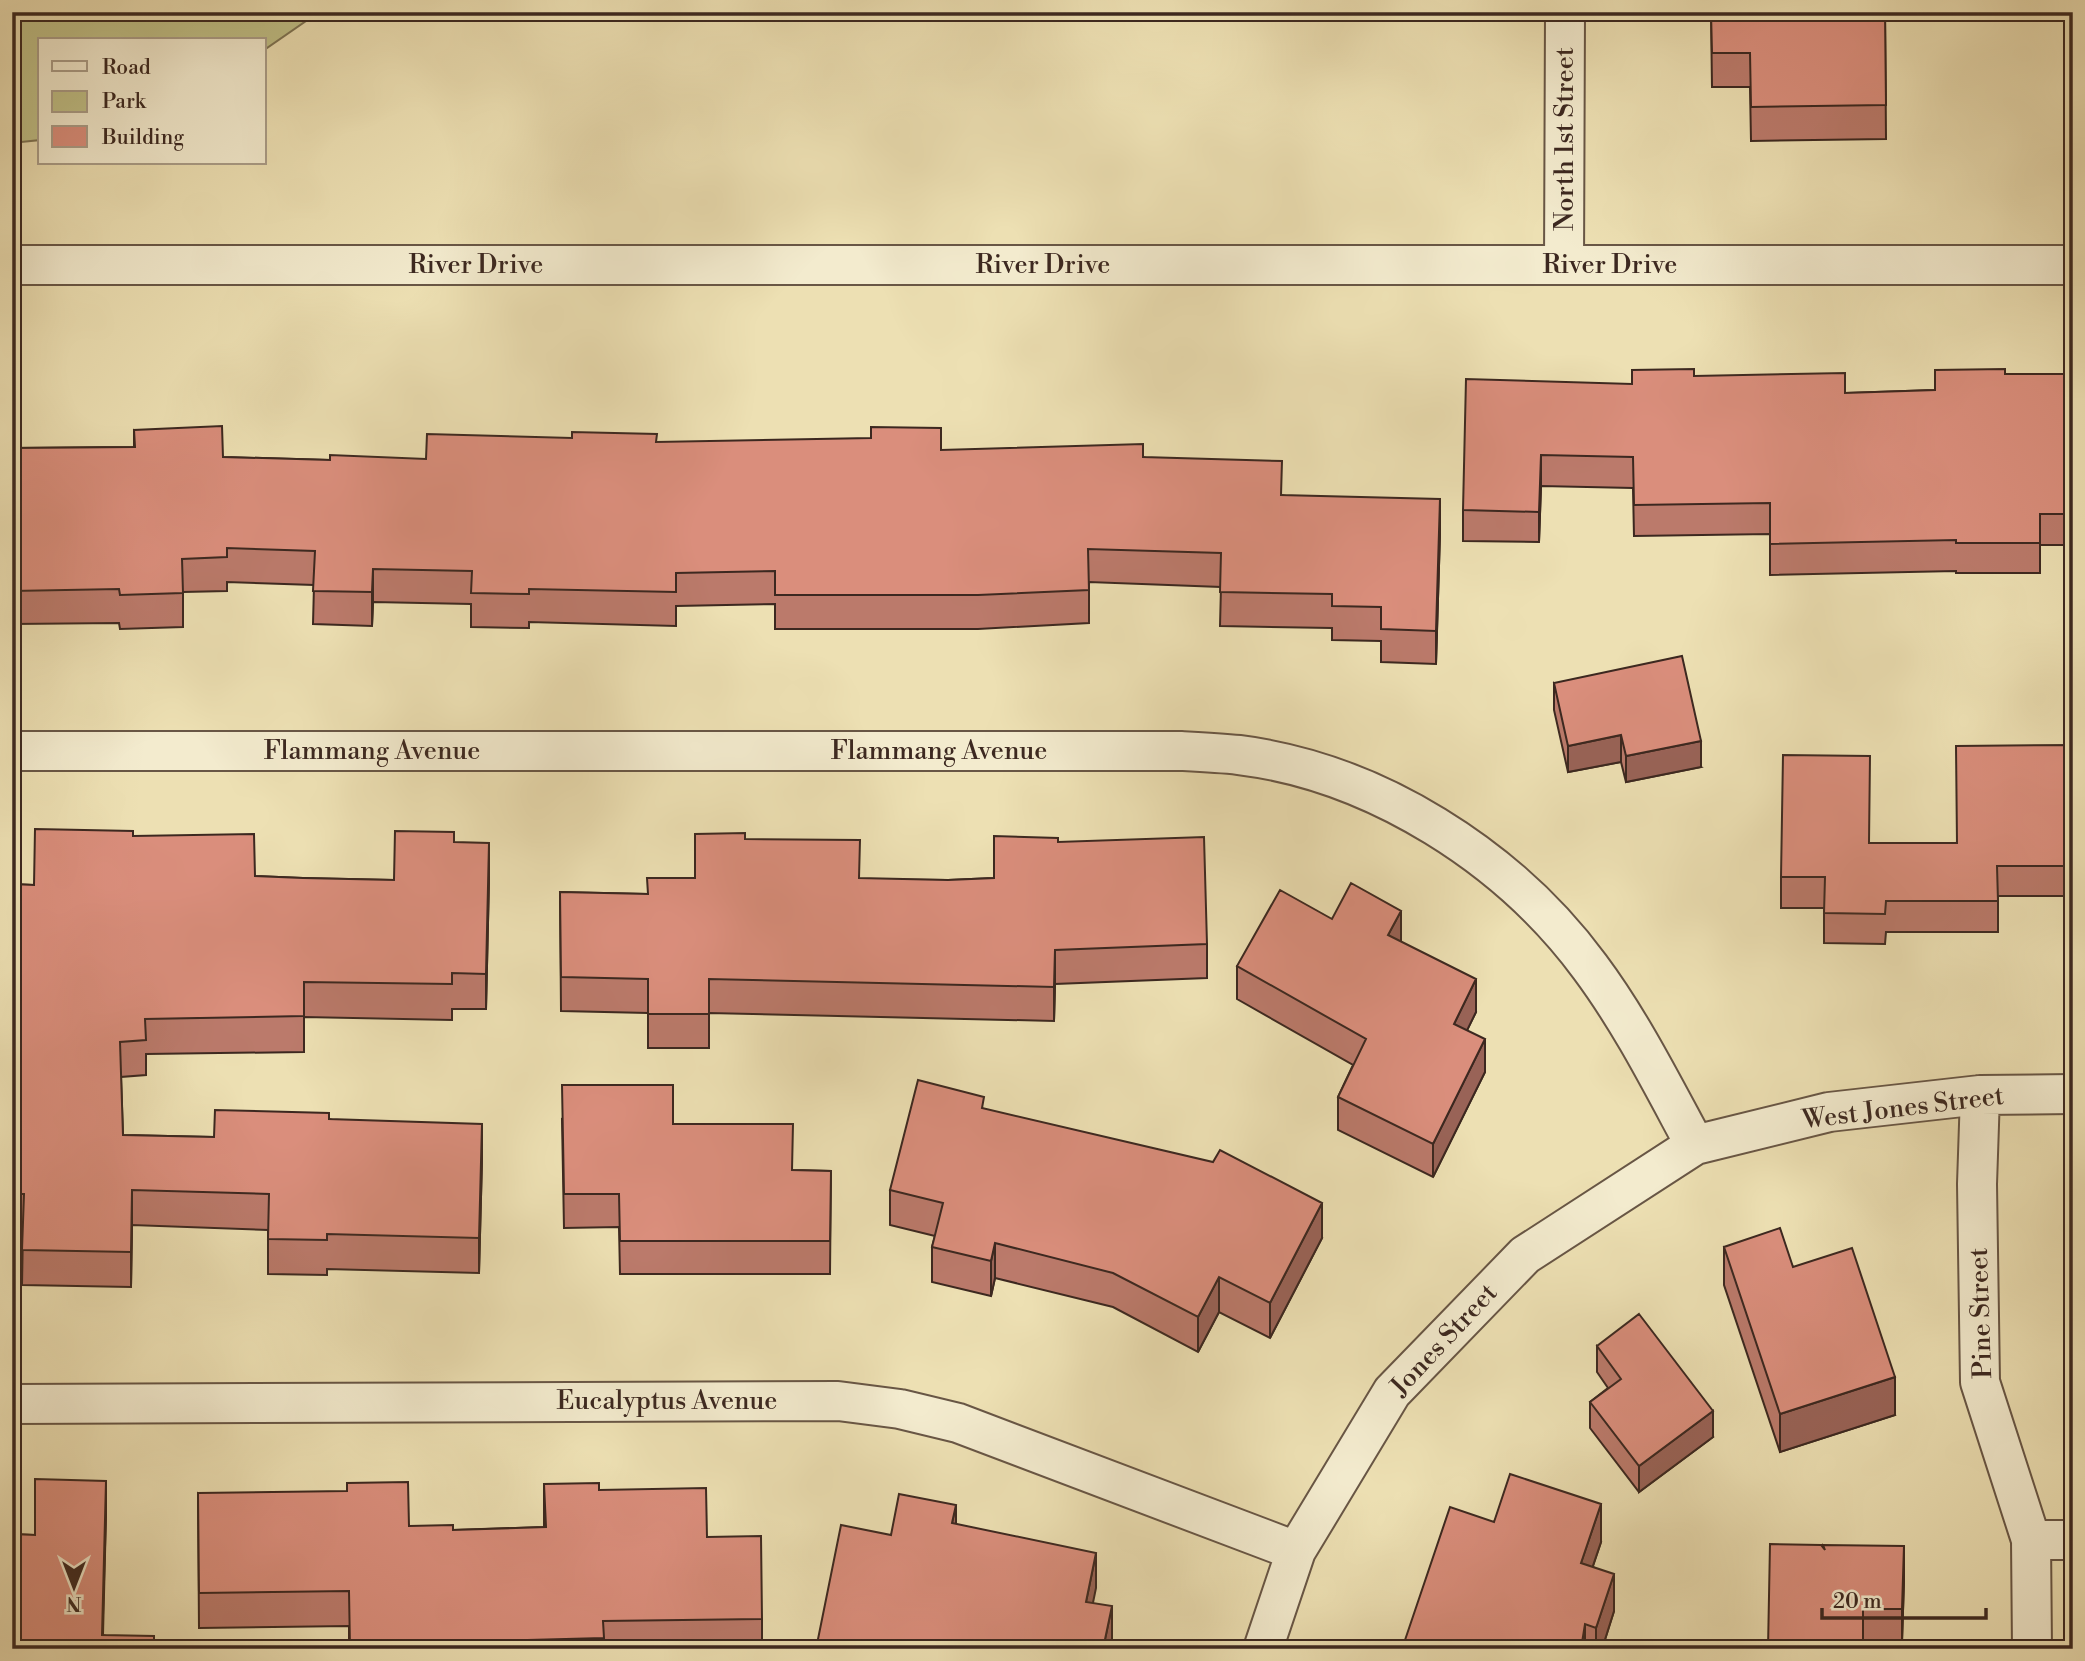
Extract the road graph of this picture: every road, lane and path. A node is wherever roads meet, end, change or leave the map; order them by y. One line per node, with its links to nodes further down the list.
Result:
1 (1565, 12): 3 (street, North 1st Street)
2 (12, 265): 3 (street, River Drive)
3 (1564, 265): 4 (street, River Drive)
4 (2073, 265)
5 (12, 751): 8 (street, Flammang Avenue)
6 (2073, 1094): 7 (street, West Jones Street)
7 (1980, 1095): 8 (street, West Jones Street); 10 (street, Pine Street)
8 (1695, 1145): 12 (street, Jones Street)
9 (12, 1404): 12 (street, Eucalyptus Avenue)
10 (2031, 1540): 11 (street); 14 (street, Pine Street)
11 (2073, 1540)
12 (1296, 1551): 13 (street, Jones Street)
13 (1263, 1649)
14 (2032, 1649)

